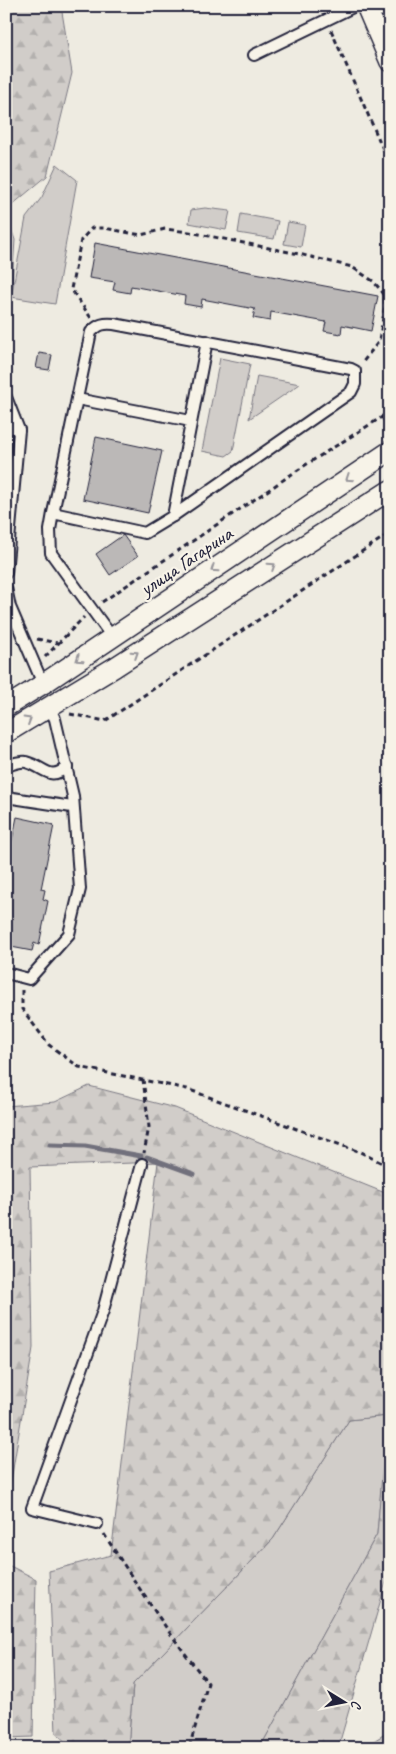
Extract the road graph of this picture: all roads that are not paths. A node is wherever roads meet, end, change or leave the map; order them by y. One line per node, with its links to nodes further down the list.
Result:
1 (355, 6): 3 (lane)
2 (366, 6): 4 (street)
3 (254, 55)
4 (390, 62)
5 (206, 341): 7 (lane); 8 (lane); 14 (lane)
6 (6, 396): 10 (lane)
7 (76, 399): 8 (lane); 13 (lane)
8 (191, 421): 14 (lane)
9 (6, 427): 10 (lane)
10 (18, 430): 15 (lane)
11 (390, 451): 18 (street, улица Гагарина, one-way to 18)
12 (390, 490): 21 (street, one-way to 12)
13 (53, 513): 14 (lane); 18 (lane)
14 (172, 516)
15 (6, 573)
16 (6, 588): 17 (lane)
17 (8, 608): 19 (lane)
18 (112, 637): 19 (street, улица Гагарина, one-way to 19)
19 (39, 676): 20 (street, улица Гагарина)
20 (6, 707)
21 (52, 713): 22 (street, one-way to 21); 24 (lane)
22 (6, 733)
23 (6, 766): 24 (lane)
24 (67, 767): 26 (lane)
25 (6, 797): 26 (lane)
26 (72, 807): 27 (lane)
27 (6, 973)
28 (142, 1164): 29 (lane)
29 (97, 1524)

